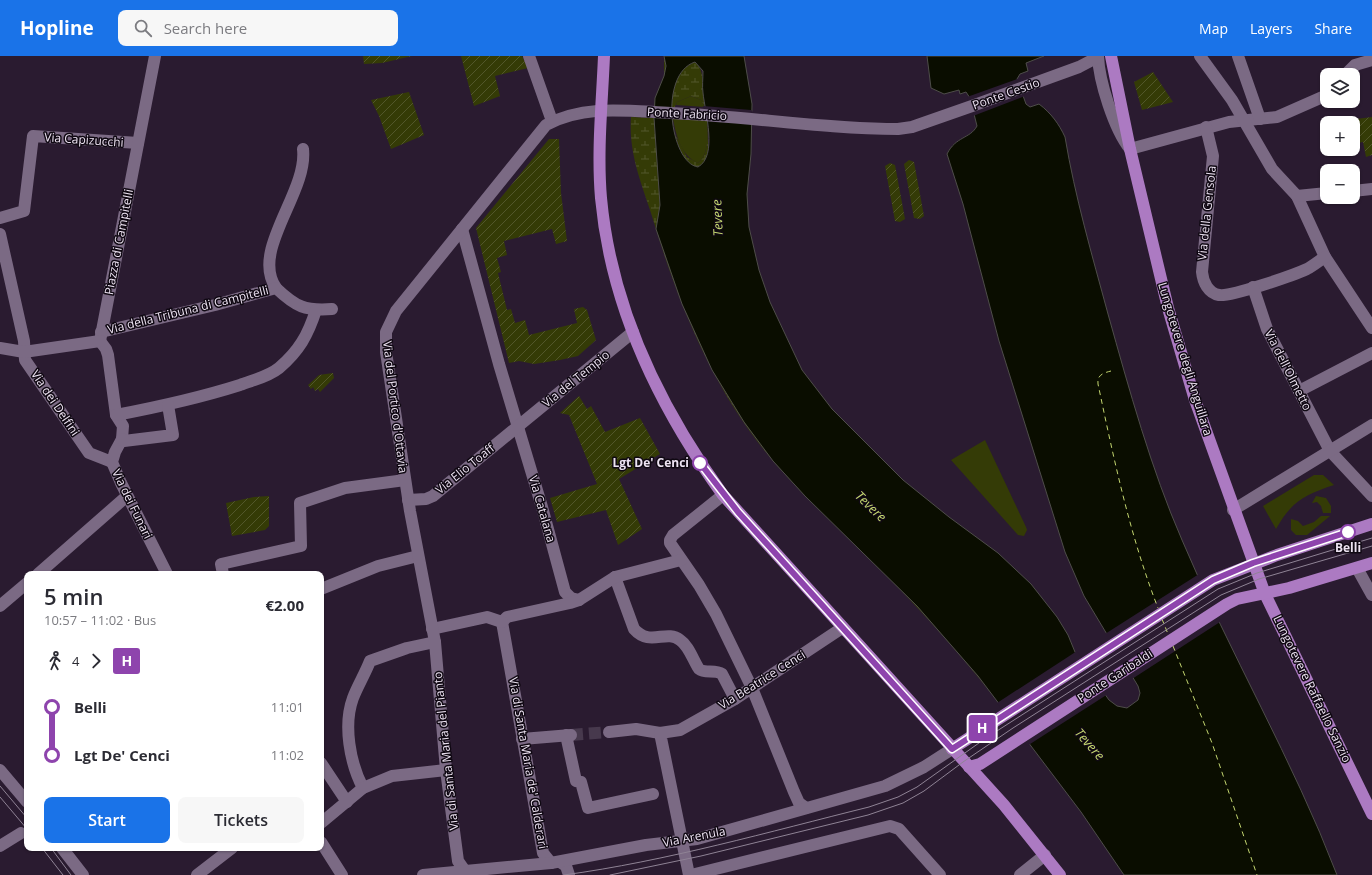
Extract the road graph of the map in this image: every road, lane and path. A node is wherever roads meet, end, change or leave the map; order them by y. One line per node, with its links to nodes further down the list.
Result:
1 (155, 56): 17 (street, Piazza di Campitelli)
2 (529, 56): 14 (street)
3 (604, 56): 11 (main road)
4 (1098, 56): 15 (street, Ponte Cestio); 19 (street, Lungotevere degli Anguillara)
5 (1111, 56): 19 (main road, Lungotevere degli Anguillara)
6 (1200, 56): 13 (street)
7 (1238, 56): 12 (street)
8 (1372, 60): 9 (street)
9 (1352, 68)
10 (1320, 98): 12 (street)
11 (600, 110): 14 (street, Ponte Fabricio); 15 (street, Ponte Fabricio); 33 (main road)
12 (1260, 119): 13 (street)
13 (1244, 120): 16 (street); 23 (street)
14 (552, 121): 25 (street, Via del Portico d'Ottavia)
15 (851, 127)
16 (1206, 127): 19 (street); 28 (street, Via della Gensola)
17 (138, 143): 24 (street, Via Capizucchi); 34 (street, Piazza di Campitelli)
18 (303, 149): 29 (street)
19 (1130, 149): 51 (main road, Lungotevere degli Anguillara)
20 (1372, 189): 21 (street)
21 (1360, 190)
22 (1320, 194): 23 (street)
23 (1297, 196): 27 (street)
24 (0, 218)
25 (462, 230): 42 (street, Via Catalana); 46 (street, Via del Portico d'Ottavia)
26 (0, 234): 36 (street, Via dei Delfini)
27 (1325, 257): 28 (street); 32 (street)
28 (1253, 287): 38 (street, Via dell'Olmetto)
29 (276, 288): 31 (street, Via della Tribuna di Campitelli); 34 (street, Via della Tribuna di Campitelli)
30 (332, 309): 31 (street, Via della Tribuna di Campitelli)
31 (316, 310): 39 (street)
32 (1372, 328)
33 (633, 332): 42 (street, Via del Tempio); 47 (main road)
34 (101, 337): 36 (street, Via della Tribuna di Campitelli); 40 (street)
35 (0, 348): 36 (street)
36 (24, 352): 45 (street, Via dei Delfini)
37 (1372, 353): 38 (street)
38 (1299, 391): 44 (street, Via dell'Olmetto)
39 (168, 405): 40 (street); 43 (street)
40 (116, 415): 43 (street)
41 (1372, 425): 44 (street)
42 (518, 427): 50 (street, Via Elio Toaff); 64 (street, Via Catalana)
43 (122, 439): 45 (street, Via dei Funari)
44 (1330, 451): 49 (street, Via dell'Olmetto); 51 (street)
45 (112, 462): 48 (street, Via dei Funari)
46 (405, 480): 50 (street, Via del Portico d'Ottavia); 60 (street)
47 (723, 495): 54 (street); 72 (main road)
48 (128, 496): 58 (street); 59 (street, Via dei Funari)
49 (1372, 496)
50 (408, 500): 53 (street, Via del Portico d'Ottavia)
51 (1233, 510): 55 (main road, Lungotevere degli Anguillara)
52 (1372, 524): 55 (main road)
53 (418, 556): 63 (street); 71 (street, Via del Portico d'Ottavia)
54 (681, 560): 61 (street); 74 (street)
55 (1253, 563): 65 (main road, Lungotevere Raffaello Sanzio); 79 (main road)
56 (1372, 563): 57 (main road, Ponte Garibaldi)
57 (1357, 568): 65 (main road, Ponte Garibaldi); 66 (street)
58 (41, 571)
59 (166, 571)
60 (222, 571)
61 (615, 577): 67 (street); 75 (street)
62 (24, 586): 68 (street)
63 (324, 589)
64 (565, 592): 67 (street); 69 (street)
65 (1265, 594): 80 (main road, Ponte Garibaldi); 86 (main road, Lungotevere Raffaello Sanzio)
66 (1372, 595)
67 (579, 600): 69 (street)
68 (0, 606)
69 (556, 607): 70 (street)
70 (502, 622): 71 (street); 78 (street, Via di Santa Maria de' Calderari)
71 (432, 628): 73 (street, Via di Santa Maria del Pianto)
72 (842, 628): 74 (street, Via Beatrice Cenci); 79 (main road)
73 (435, 642): 83 (street, Via di Santa Maria del Pianto); 84 (street)
74 (752, 688): 75 (street, Via Beatrice Cenci); 89 (street)
75 (735, 699): 77 (street, Via Beatrice Cenci)
76 (609, 732): 77 (street)
77 (660, 734): 93 (street)
78 (522, 739): 85 (street); 99 (street, Via di Santa Maria de' Calderari)
79 (956, 752): 80 (main road); 89 (street, Via Arenula)
80 (969, 767): 98 (main road)
81 (324, 768): 88 (street)
82 (0, 770): 87 (street)
83 (446, 770): 84 (street); 100 (street, Via di Santa Maria del Pianto)
84 (363, 788): 88 (street)
85 (653, 794)
86 (1368, 794): 90 (main road, Lungotevere Raffaello Sanzio)
87 (24, 798)
88 (347, 802): 91 (street)
89 (806, 808): 93 (street, Via Arenula)
90 (1372, 814)
91 (324, 821)
92 (21, 833): 94 (street)
93 (682, 842): 99 (street, Via Arenula); 106 (street)
94 (0, 846)
95 (324, 847): 103 (street)
96 (64, 851): 101 (street)
97 (228, 851): 102 (street)
98 (1046, 855): 108 (street); 109 (main road)
99 (556, 862): 100 (street, Via Arenula); 105 (street, Via di Santa Maria de' Calderari)
100 (465, 871): 104 (street, Via Arenula)
101 (83, 875)
102 (197, 875)
103 (342, 875)
104 (423, 875)
105 (569, 875)
106 (690, 875): 107 (street)
107 (940, 875)
108 (1020, 875)
109 (1060, 875)

